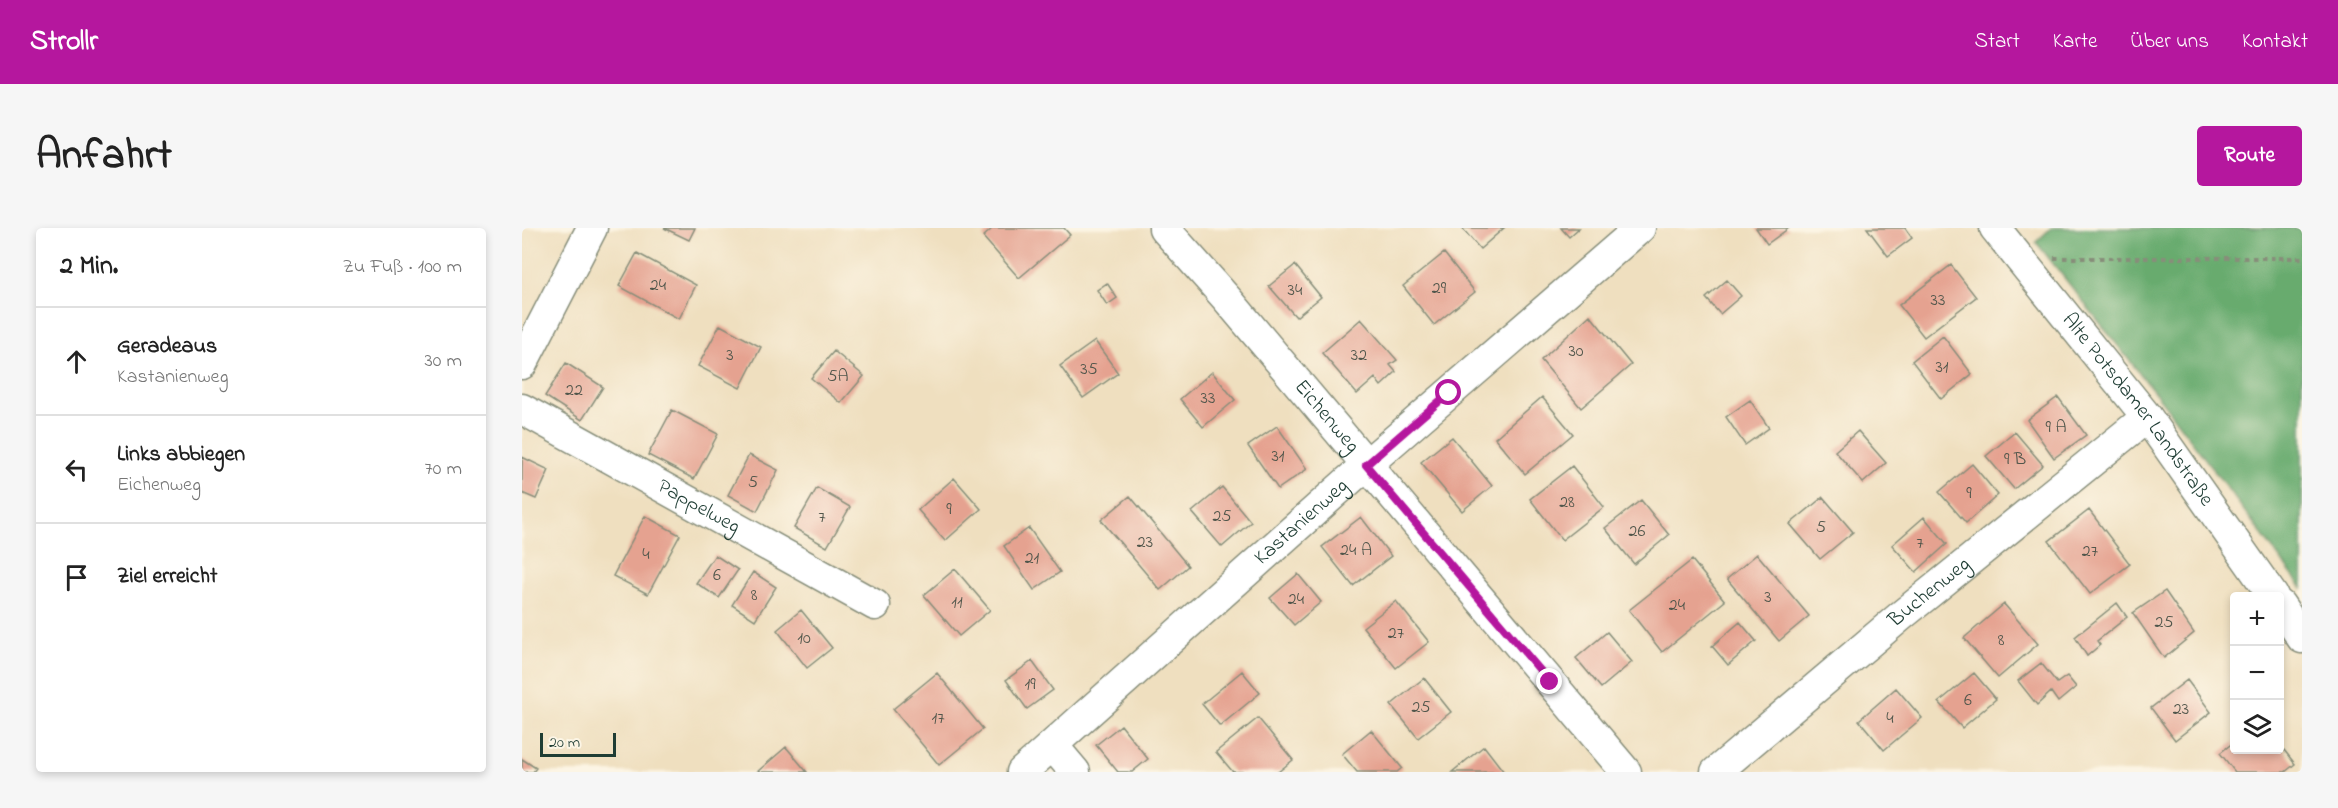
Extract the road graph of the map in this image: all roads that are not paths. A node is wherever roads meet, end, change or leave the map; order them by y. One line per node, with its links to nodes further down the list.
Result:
1 (592, 228): 5 (street)
2 (1164, 228): 8 (street, Eichenweg)
3 (1640, 228): 8 (street, Kastanienweg)
4 (1995, 228): 7 (street, Alte Potsdamer Landstraße)
5 (522, 364)
6 (522, 410): 10 (street, Pappelweg)
7 (2147, 417): 9 (street, Alte Potsdamer Landstraße); 17 (street, Buchenweg)
8 (1366, 465): 13 (street, Kastanienweg); 16 (street, Eichenweg)
9 (2270, 592)
10 (875, 605)
11 (2284, 612): 12 (street)
12 (2302, 638)
13 (1053, 746): 14 (street, Kastanienweg); 15 (street)
14 (1022, 772)
15 (1075, 772)
16 (1626, 772)
17 (1716, 772)

